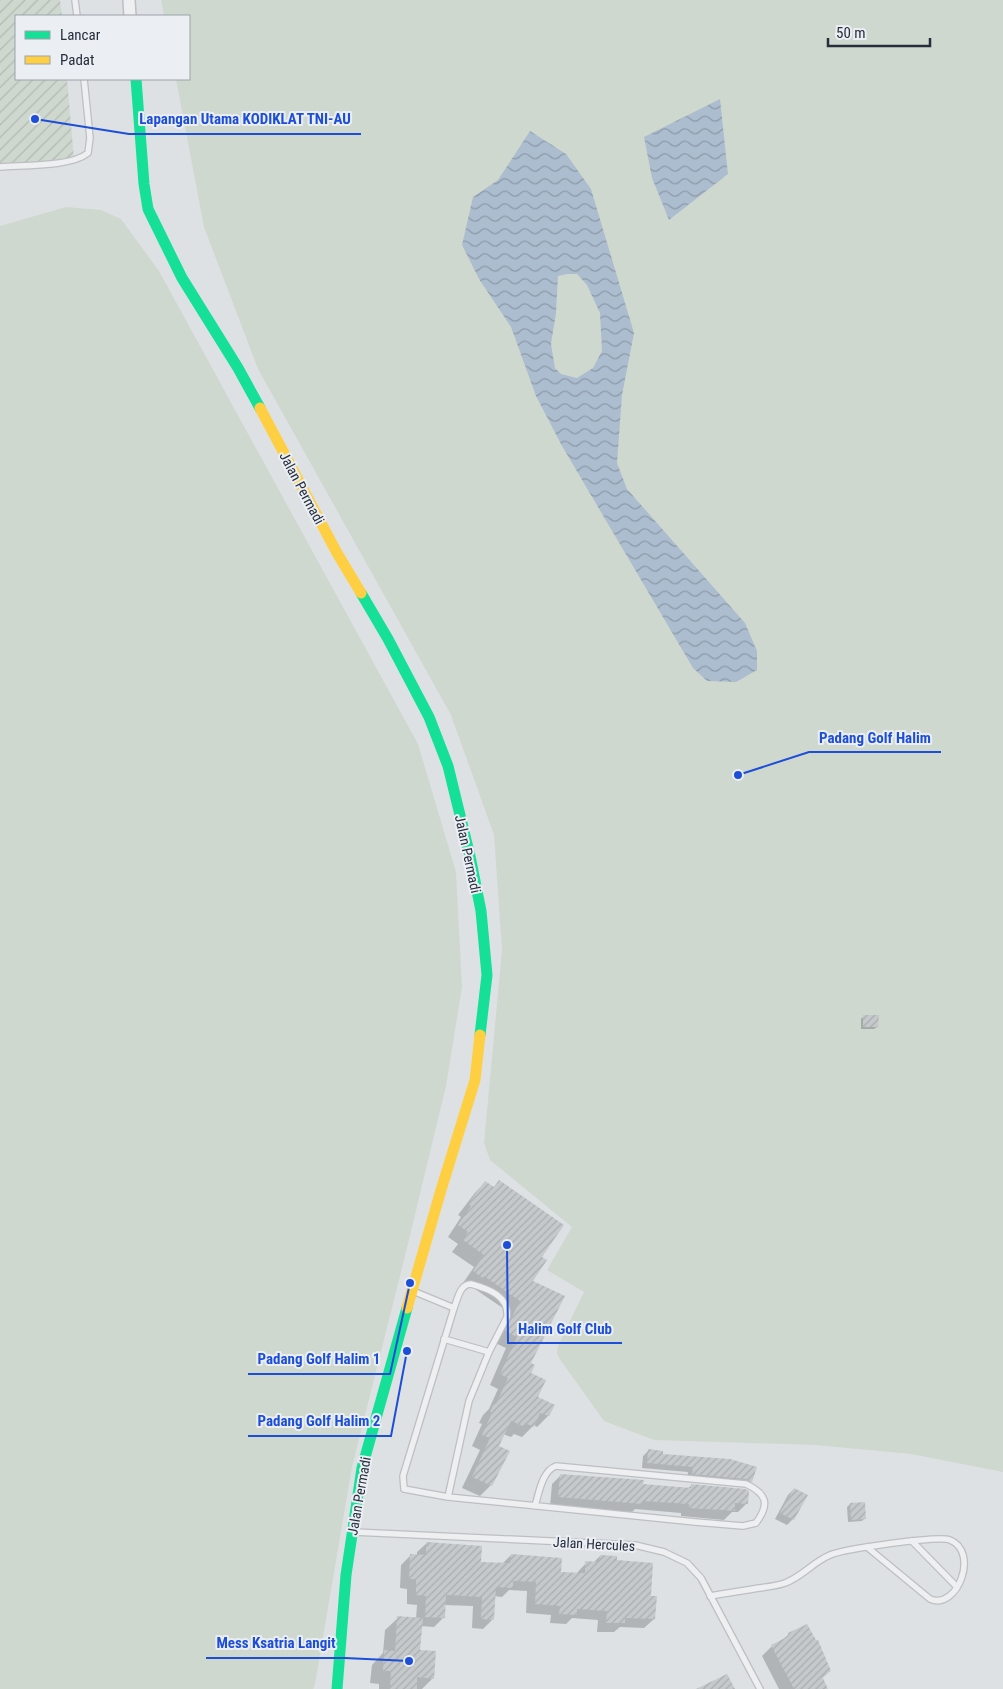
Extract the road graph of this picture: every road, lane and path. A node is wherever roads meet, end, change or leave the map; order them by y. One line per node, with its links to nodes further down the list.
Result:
1 (75, 0): 3 (lane)
2 (129, 0): 4 (street)
3 (77, 15)
4 (130, 15)
5 (84, 80): 7 (lane)
6 (136, 80): 8 (street, Jalan Permadi)
7 (0, 167)
8 (413, 1291): 9 (lane); 14 (street, Jalan Permadi)
9 (454, 1308): 10 (lane); 11 (lane)
10 (444, 1339): 11 (lane); 12 (lane)
11 (488, 1352): 12 (lane)
12 (448, 1497): 13 (lane)
13 (535, 1506): 13 (lane)
14 (352, 1532): 18 (lane, Jalan Hercules); 19 (street, Jalan Permadi)
15 (912, 1541): 16 (lane); 17 (lane); 17 (lane)
16 (867, 1548): 17 (lane); 18 (lane)
17 (957, 1586)
18 (710, 1596): 20 (lane, Jalan Hercules)
19 (337, 1689)
20 (760, 1689)

